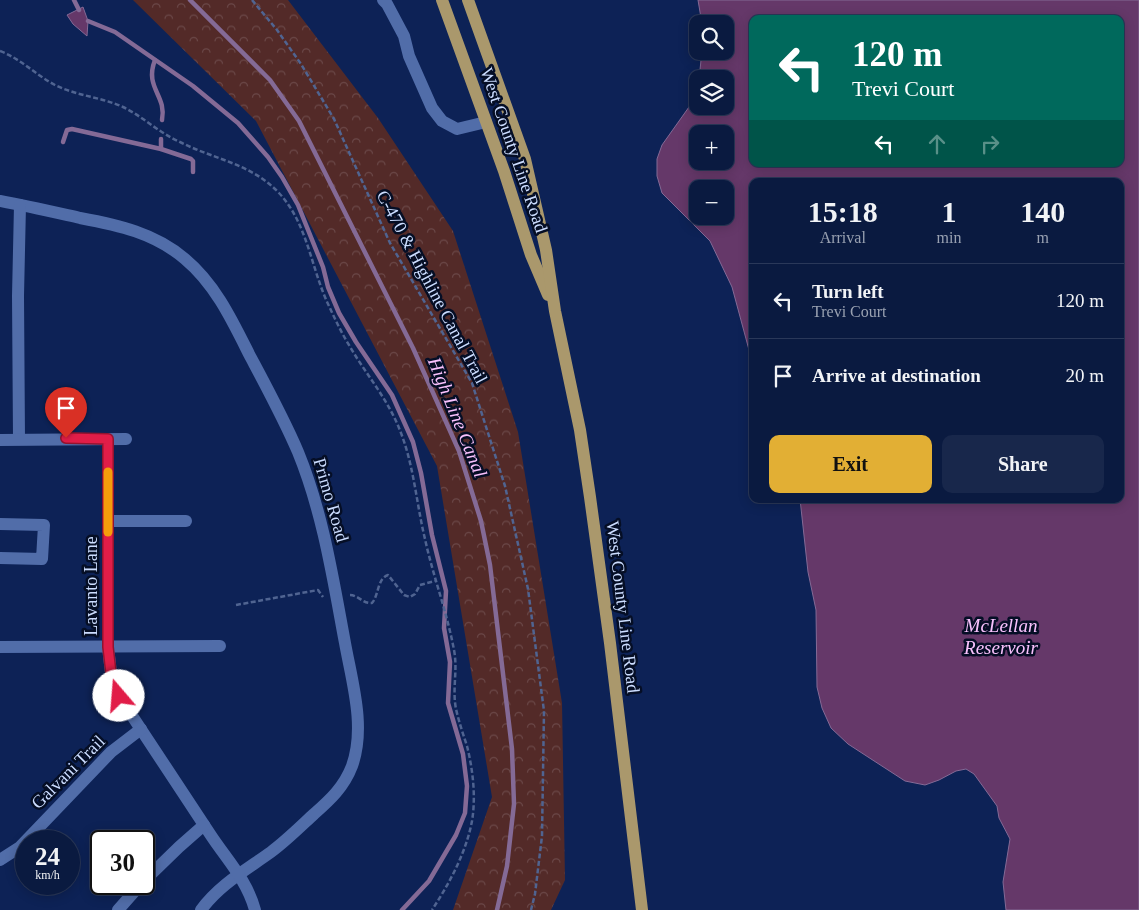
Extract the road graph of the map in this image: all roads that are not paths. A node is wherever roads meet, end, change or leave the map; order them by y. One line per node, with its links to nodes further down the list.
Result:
1 (383, 0): 4 (street)
2 (442, 0): 4 (main road, West County Line Road)
3 (468, 0): 7 (main road, West County Line Road)
4 (486, 122): 7 (main road, West County Line Road)
5 (0, 201): 6 (street, Primo Road)
6 (20, 205): 8 (street); 23 (street, Primo Road)
7 (555, 311): 28 (main road, West County Line Road)
8 (19, 439): 9 (street); 11 (street)
9 (108, 439): 10 (street); 12 (street, Lavanto Lane)
10 (126, 439)
11 (0, 440)
12 (108, 521): 13 (street); 18 (street, Lavanto Lane)
13 (186, 521)
14 (0, 524): 15 (street)
15 (0, 558)
16 (220, 646): 18 (street)
17 (0, 647): 18 (street)
18 (108, 647): 19 (street, Lavanto Lane)
19 (141, 729): 20 (street, Lavanto Lane); 21 (street, Galvani Trail)
20 (204, 826): 22 (street); 23 (street, Lavanto Lane)
21 (0, 860)
22 (155, 870)
23 (240, 874): 26 (street, Primo Road); 27 (street, Lavanto Lane)
24 (131, 895): 25 (street)
25 (118, 910)
26 (201, 910)
27 (255, 910)
28 (642, 910)

